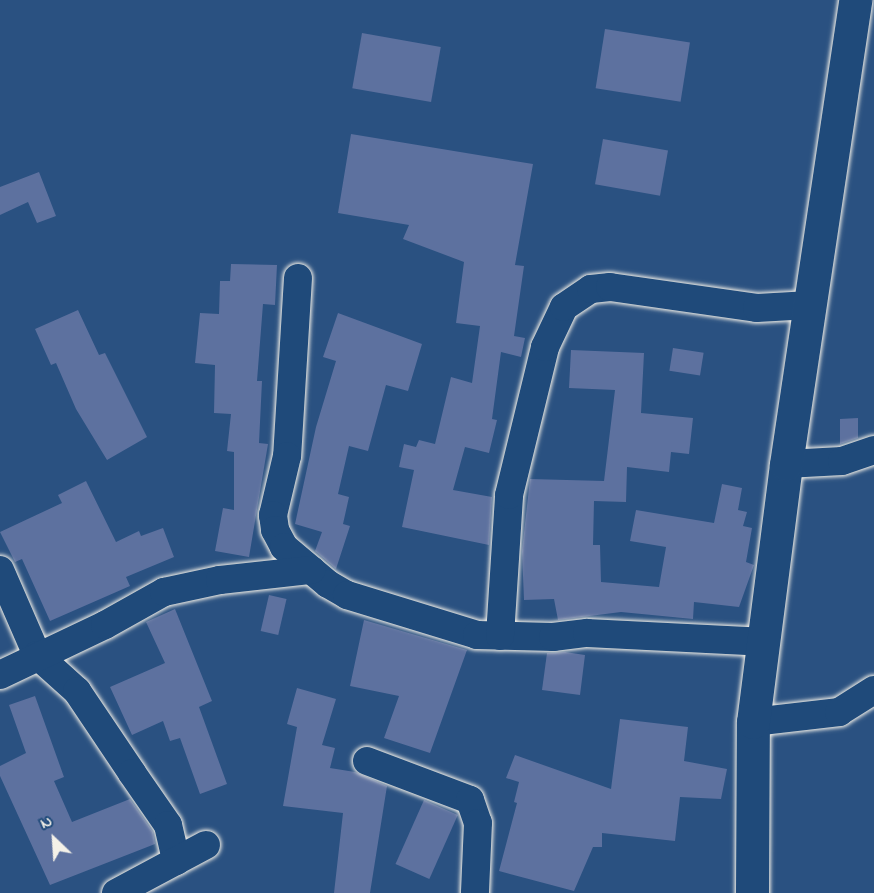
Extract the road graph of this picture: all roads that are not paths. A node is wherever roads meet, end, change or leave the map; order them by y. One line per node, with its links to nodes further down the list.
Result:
1 (855, 0): 3 (main road)
2 (298, 278): 7 (street)
3 (810, 305): 5 (main road); 8 (street)
4 (874, 450): 5 (street)
5 (786, 464): 9 (main road)
6 (0, 570): 10 (street)
7 (310, 570): 8 (street); 10 (street)
8 (500, 636): 9 (street)
9 (762, 642): 13 (main road)
10 (37, 655): 11 (street); 16 (street)
11 (0, 675)
12 (874, 690): 13 (street)
13 (753, 722): 19 (main road)
14 (367, 761): 18 (street)
15 (206, 845): 16 (street)
16 (176, 861): 17 (street)
17 (116, 893)
18 (474, 893)
19 (752, 893)

